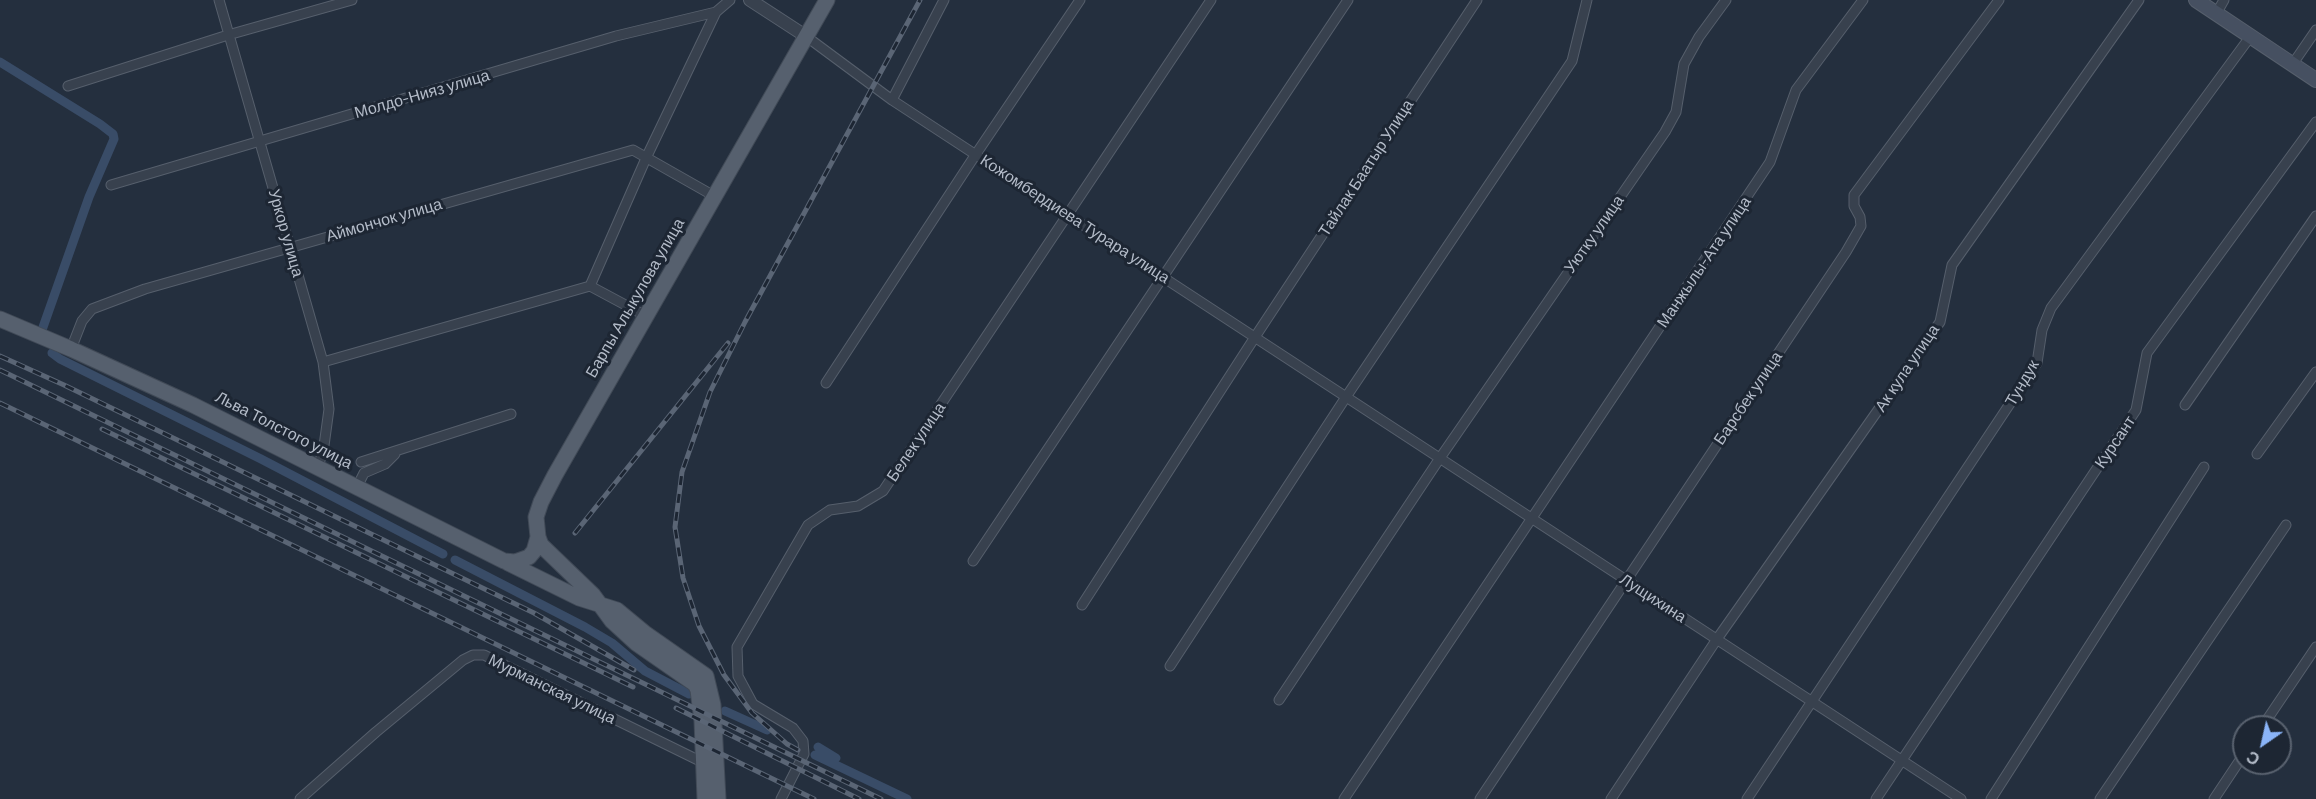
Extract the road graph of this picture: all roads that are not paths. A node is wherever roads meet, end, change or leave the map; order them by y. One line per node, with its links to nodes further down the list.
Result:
1 (219, 0): 21 (street, Уркор улица)
2 (352, 0): 21 (street)
3 (730, 0): 18 (street, Молдо-Нияз улица)
4 (750, 0): 22 (street)
5 (827, 0): 22 (main road, Барпы Алыкулова улица)
6 (944, 0): 27 (street)
7 (1080, 0): 30 (street)
8 (1211, 0): 34 (street, Белек улица)
9 (1348, 0): 37 (street)
10 (1477, 0): 41 (street, Тайлак Баатыр Улица)
11 (1587, 0): 46 (street)
12 (1726, 0): 51 (street, Уютку улица)
13 (1863, 0): 56 (street, Манжылы-Ата улица)
14 (2000, 0): 61 (street, Барсбек улица)
15 (2139, 0): 64 (street, Ак кула улица)
16 (2196, 0): 19 (main road)
17 (2224, 0): 19 (street)
18 (716, 12): 29 (street, Молдо-Нияз улица); 31 (street)
19 (2216, 14): 23 (main road)
20 (2316, 30): 24 (street)
21 (228, 35): 26 (street); 29 (street, Уркор улица)
22 (807, 37): 27 (street, Кожомбердиева Турара улица); 33 (main road, Барпы Алыкулова улица)
23 (2250, 37): 24 (main road); 68 (street, Тундук)
24 (2292, 65): 25 (main road)
25 (2316, 80)
26 (68, 86)
27 (892, 99): 30 (street, Кожомбердиева Турара улица)
28 (2316, 122): 70 (street, Курсант)
29 (259, 142): 32 (street, Молдо-Нияз улица); 36 (street, Уркор улица)
30 (976, 154): 34 (street, Кожомбердиева Турара улица); 45 (street)
31 (647, 156): 33 (street, Аймончок улица); 36 (street, Аймончок улица); 38 (street)
32 (111, 185)
33 (714, 196): 39 (main road, Барпы Алыкулова улица)
34 (1067, 214): 37 (street, Кожомбердиева Турара улица); 76 (street, Белек улица)
35 (2316, 216): 47 (street)
36 (290, 247): 42 (street, Аймончок улица); 43 (street, Уркор улица)
37 (1164, 277): 41 (street, Кожомбердиева Турара улица); 60 (street)
38 (590, 286): 39 (street); 43 (street)
39 (646, 316): 58 (main road, Барпы Алыкулова улица)
40 (0, 319): 42 (main road, Льва Толстого улица)
41 (1255, 337): 46 (street, Кожомбердиева Турара улица); 63 (street, Тайлак Баатыр Улица)
42 (71, 349): 53 (main road, Льва Толстого улица)
43 (323, 362): 53 (street, Уркор улица)
44 (2316, 372): 50 (street)
45 (826, 383)
46 (1346, 397): 51 (street, Лущихина); 66 (street)
47 (2185, 405)
48 (511, 414): 49 (street)
49 (397, 452): 52 (street); 55 (street)
50 (2257, 454)
51 (1440, 458): 56 (street, Лущихина); 67 (street, Уютку улица)
52 (361, 462)
53 (317, 467): 55 (main road, Льва Толстого улица)
54 (2204, 467): 83 (street)
55 (357, 487): 59 (main road, Льва Толстого улица)
56 (1532, 518): 61 (street, Лущихина); 77 (street, Манжылы-Ата улица)
57 (2286, 525): 84 (street)
58 (538, 537): 59 (main road); 62 (main road)
59 (504, 561): 62 (main road, Льва Толстого улица)
60 (974, 561)
61 (1627, 580): 64 (street, Лущихина); 78 (street, Барсбек улица)
62 (601, 604): 71 (main road); 75 (main road)
63 (1082, 605)
64 (1717, 639): 68 (street, Лущихина); 79 (street, Ак кула улица)
65 (2316, 647): 69 (street)
66 (1170, 666)
67 (1279, 700)
68 (1813, 702): 70 (street, Лущихина); 80 (street, Тундук)
69 (2270, 715)
70 (1902, 761): 81 (street, Курсант); 82 (street, Лущихина)
71 (704, 763): 73 (street, Мурманская улица); 74 (main road)
72 (2232, 772): 85 (street)
73 (300, 799)
74 (705, 799)
75 (718, 799)
76 (781, 799)
77 (1344, 799)
78 (1480, 799)
79 (1611, 799)
80 (1747, 799)
81 (1876, 799)
82 (1961, 799)
83 (1991, 799)
84 (2100, 799)
85 (2214, 799)

